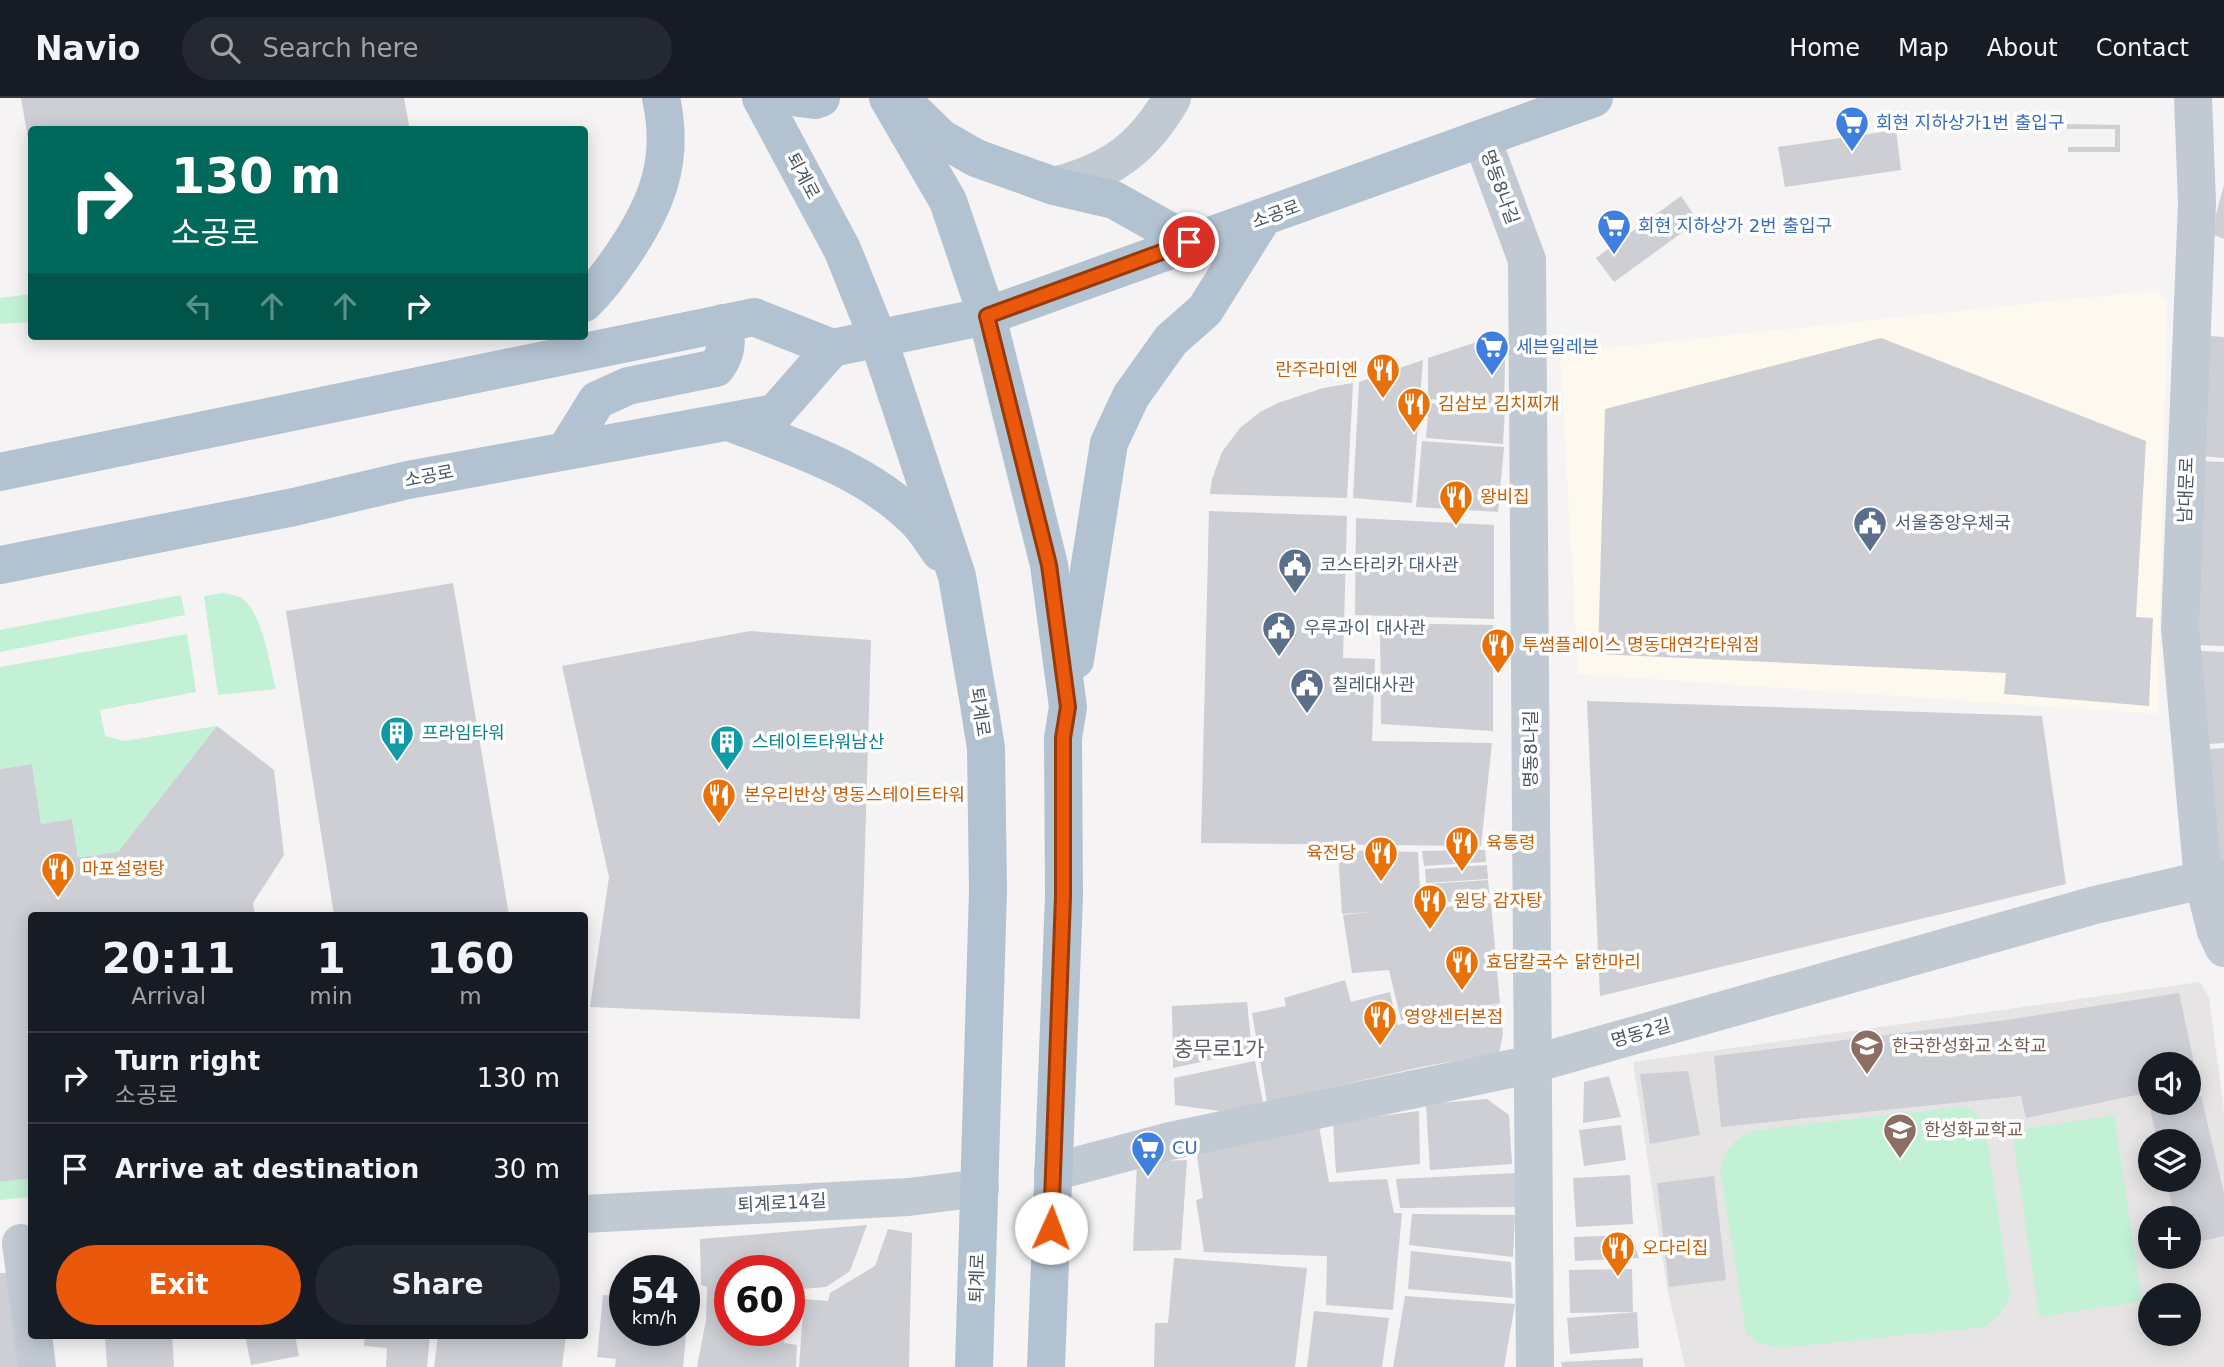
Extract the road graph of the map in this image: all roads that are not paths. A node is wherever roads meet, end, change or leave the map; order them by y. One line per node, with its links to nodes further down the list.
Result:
1 (661, 98): 14 (main road)
2 (761, 98): 17 (main road, 퇴계로)
3 (798, 98): 4 (main road)
4 (821, 98)
5 (888, 98): 15 (main road)
6 (899, 98): 11 (main road)
7 (1172, 98): 11 (street)
8 (2193, 98): 27 (street, 남대문로)
9 (1580, 100): 10 (main road, 소공로)
10 (1482, 139): 12 (main road, 소공로); 29 (street, 명동8나길)
11 (1054, 186): 13 (main road)
12 (1262, 219): 13 (main road, 소공로); 26 (main road)
13 (1189, 242): 15 (main road, 소공로)
14 (588, 300)
15 (987, 316): 17 (main road, 소공로); 26 (main road)
16 (723, 323): 19 (main road); 20 (main road); 22 (main road)
17 (878, 338): 19 (main road, 소공로); 25 (main road, 퇴계로)
18 (546, 340): 20 (main road)
19 (832, 348): 21 (main road, 소공로)
20 (520, 363): 23 (main road)
21 (729, 422): 22 (main road, 소공로); 25 (main road)
22 (566, 450): 24 (main road, 소공로)
23 (0, 472)
24 (0, 565)
25 (957, 576): 31 (main road, 퇴계로)
26 (1068, 707): 30 (main road)
27 (2213, 879): 28 (street, 남대문로); 29 (street, 명동2길)
28 (2224, 948)
29 (1533, 1064): 30 (street, 명동2길); 39 (street, 명동8나길)
30 (1053, 1172): 38 (main road)
31 (979, 1188): 32 (street, 퇴계로14길); 37 (main road, 퇴계로)
32 (588, 1214)
33 (18, 1242): 34 (street)
34 (28, 1301)
35 (34, 1339): 36 (street)
36 (37, 1367)
37 (974, 1367)
38 (1046, 1367)
39 (1535, 1367)

